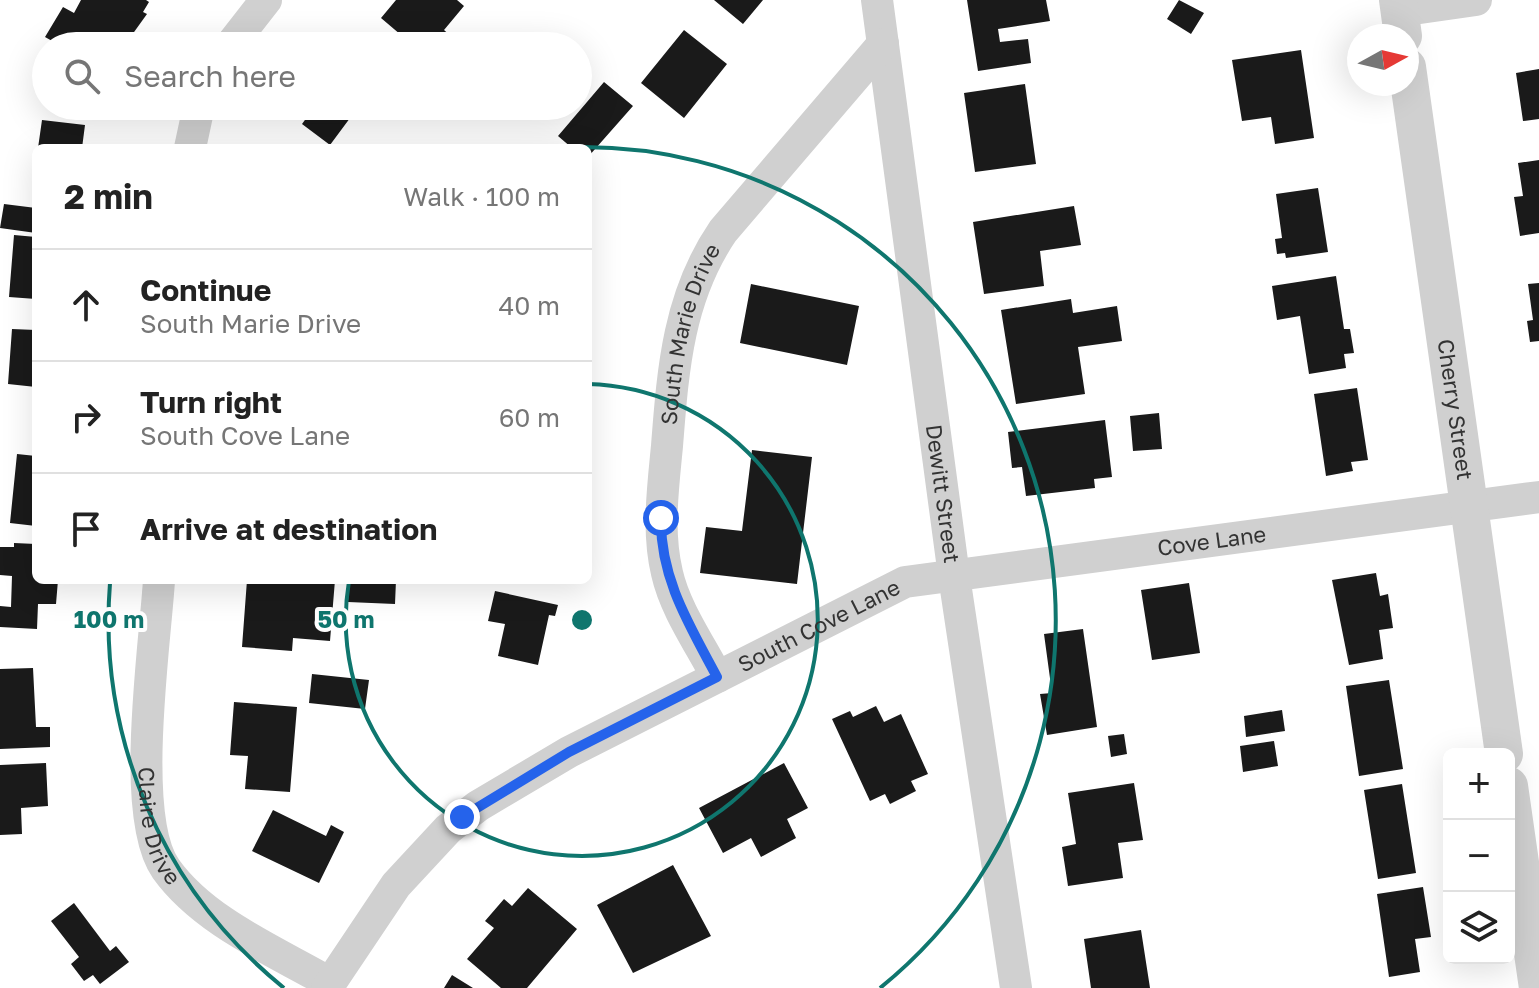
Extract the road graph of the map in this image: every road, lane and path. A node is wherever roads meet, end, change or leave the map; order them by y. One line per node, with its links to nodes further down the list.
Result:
1 (266, 0): 5 (street)
2 (877, 0): 6 (street, Dewitt Street)
3 (1476, 0): 4 (street)
4 (1400, 16)
5 (241, 32)
6 (883, 44): 12 (street, Dewitt Street); 14 (street, South Marie Drive)
7 (1411, 96): 11 (street, Cherry Street)
8 (196, 120): 9 (street)
9 (191, 144)
10 (1539, 497): 11 (street, Cove Lane)
11 (1469, 507): 12 (street, Cove Lane); 15 (street, Cherry Street)
12 (954, 576): 14 (street, South Cove Lane); 18 (street, Dewitt Street)
13 (159, 584): 17 (street, Claire Drive)
14 (717, 677): 17 (street, South Cove Lane)
15 (1503, 748)
16 (1514, 820): 19 (street)
17 (328, 985)
18 (1016, 988)
19 (1538, 988)

